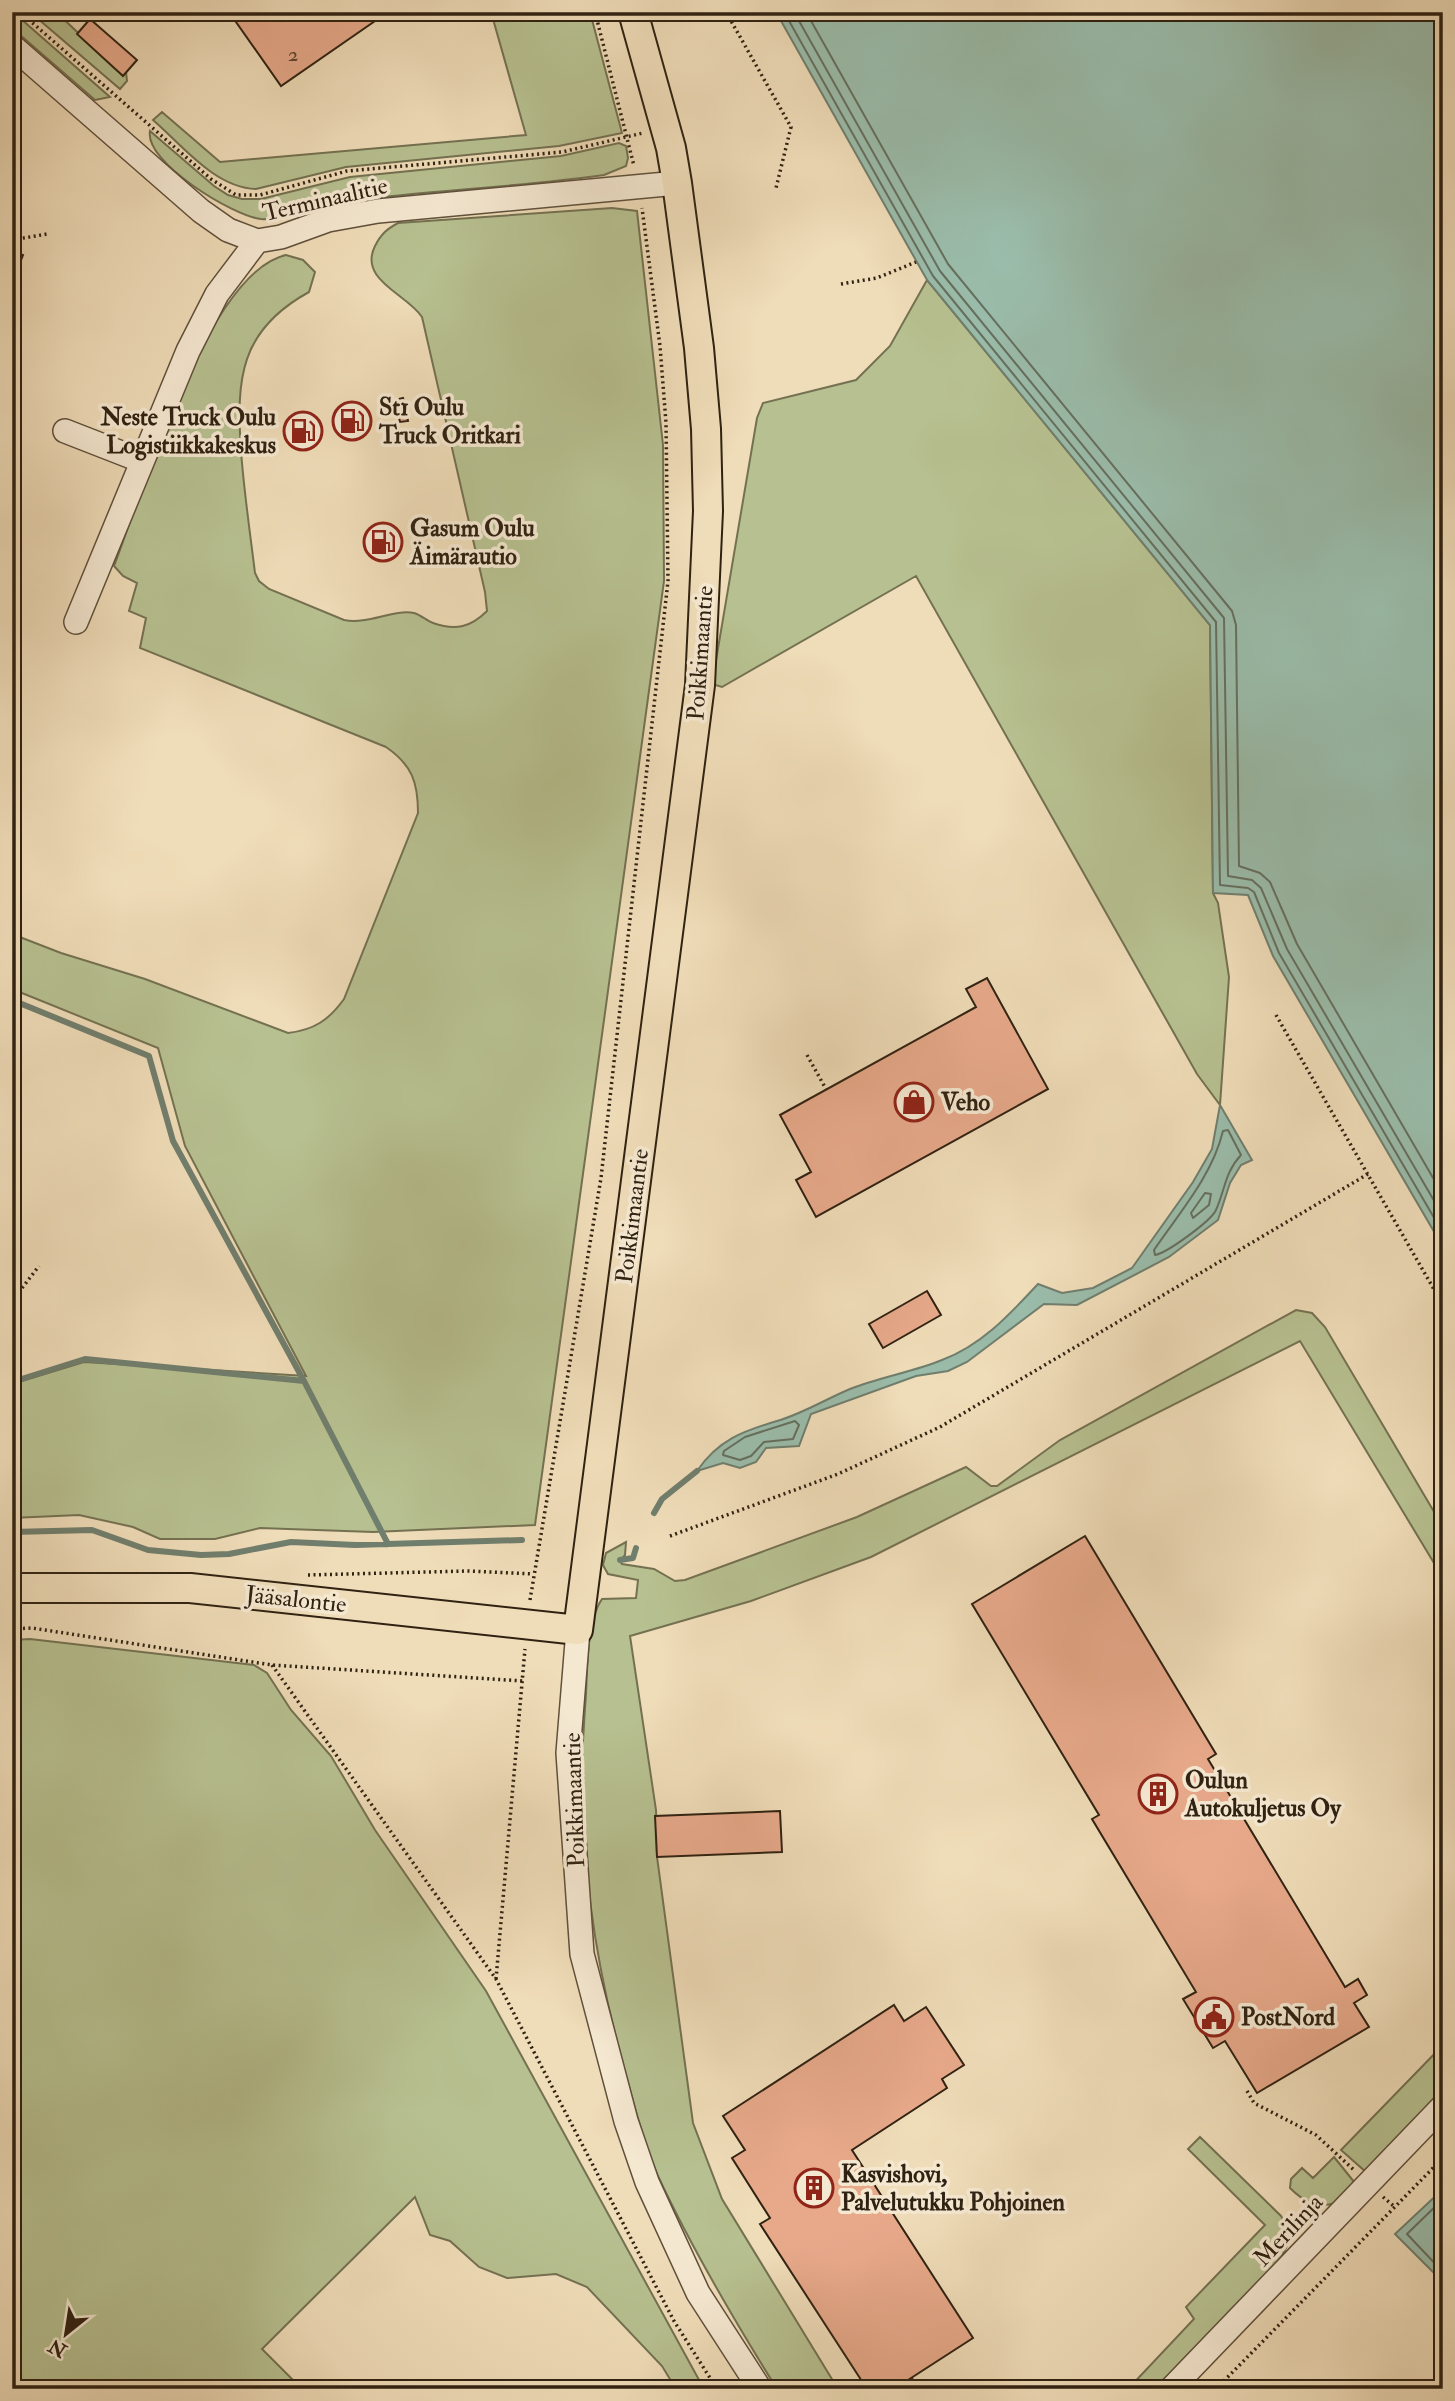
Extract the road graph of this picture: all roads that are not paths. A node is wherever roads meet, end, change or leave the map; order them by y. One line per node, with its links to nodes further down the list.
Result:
1 (633, 12): 3 (main road, Poikkimaantie)
2 (12, 46): 4 (street, Terminaalitie)
3 (677, 183): 4 (street, Terminaalitie); 9 (main road, Poikkimaantie)
4 (257, 241): 6 (street)
5 (65, 431): 6 (street)
6 (142, 461): 7 (street)
7 (76, 622)
8 (12, 1588): 9 (main road, Jääsalontie)
9 (578, 1630): 11 (street, Poikkimaantie)
10 (1443, 2106): 12 (street, Merilinja)
11 (760, 2389)
12 (1171, 2389)

